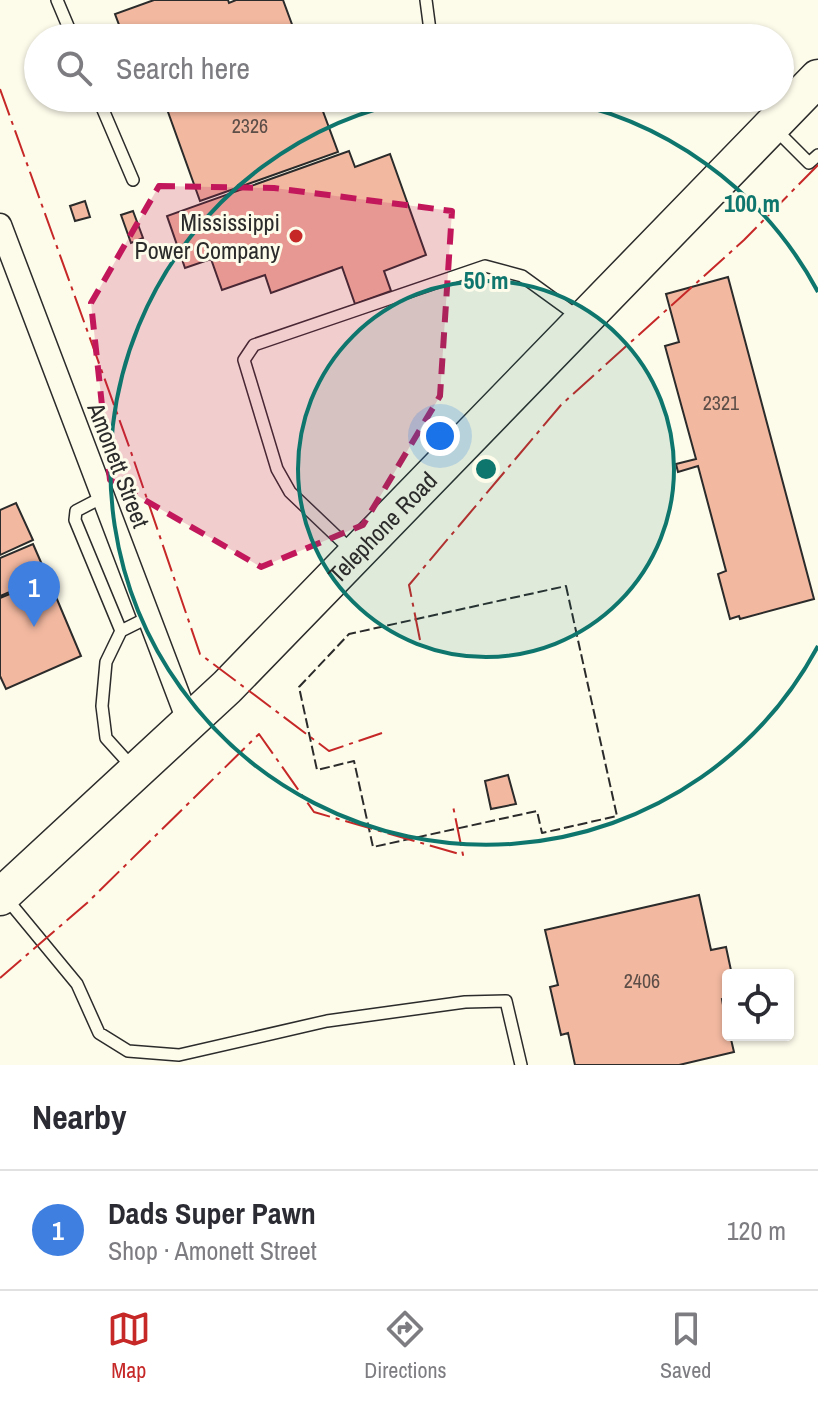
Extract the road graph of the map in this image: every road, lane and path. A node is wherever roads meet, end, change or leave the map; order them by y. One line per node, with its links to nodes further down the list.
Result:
1 (57, 0): 3 (lane)
2 (426, 0): 4 (lane)
3 (67, 24)
4 (429, 24)
5 (818, 78): 6 (main road, Telephone Road)
6 (794, 103)
7 (104, 112): 11 (lane)
8 (785, 112): 9 (main road, Telephone Road)
9 (771, 126): 10 (lane); 13 (main road, Telephone Road)
10 (818, 155)
11 (133, 180)
12 (0, 225): 14 (street, Amonett Street)
13 (583, 320): 15 (main road, Telephone Road); 15 (lane)
14 (103, 497): 16 (street, Amonett Street); 17 (lane)
15 (355, 555): 18 (main road, Telephone Road)
16 (149, 617): 17 (lane); 18 (street, Amonett Street)
17 (121, 631): 19 (lane)
18 (189, 723): 19 (main road, Telephone Road)
19 (136, 771): 20 (main road, Telephone Road)
20 (2, 896): 21 (lane)
21 (521, 1065)

